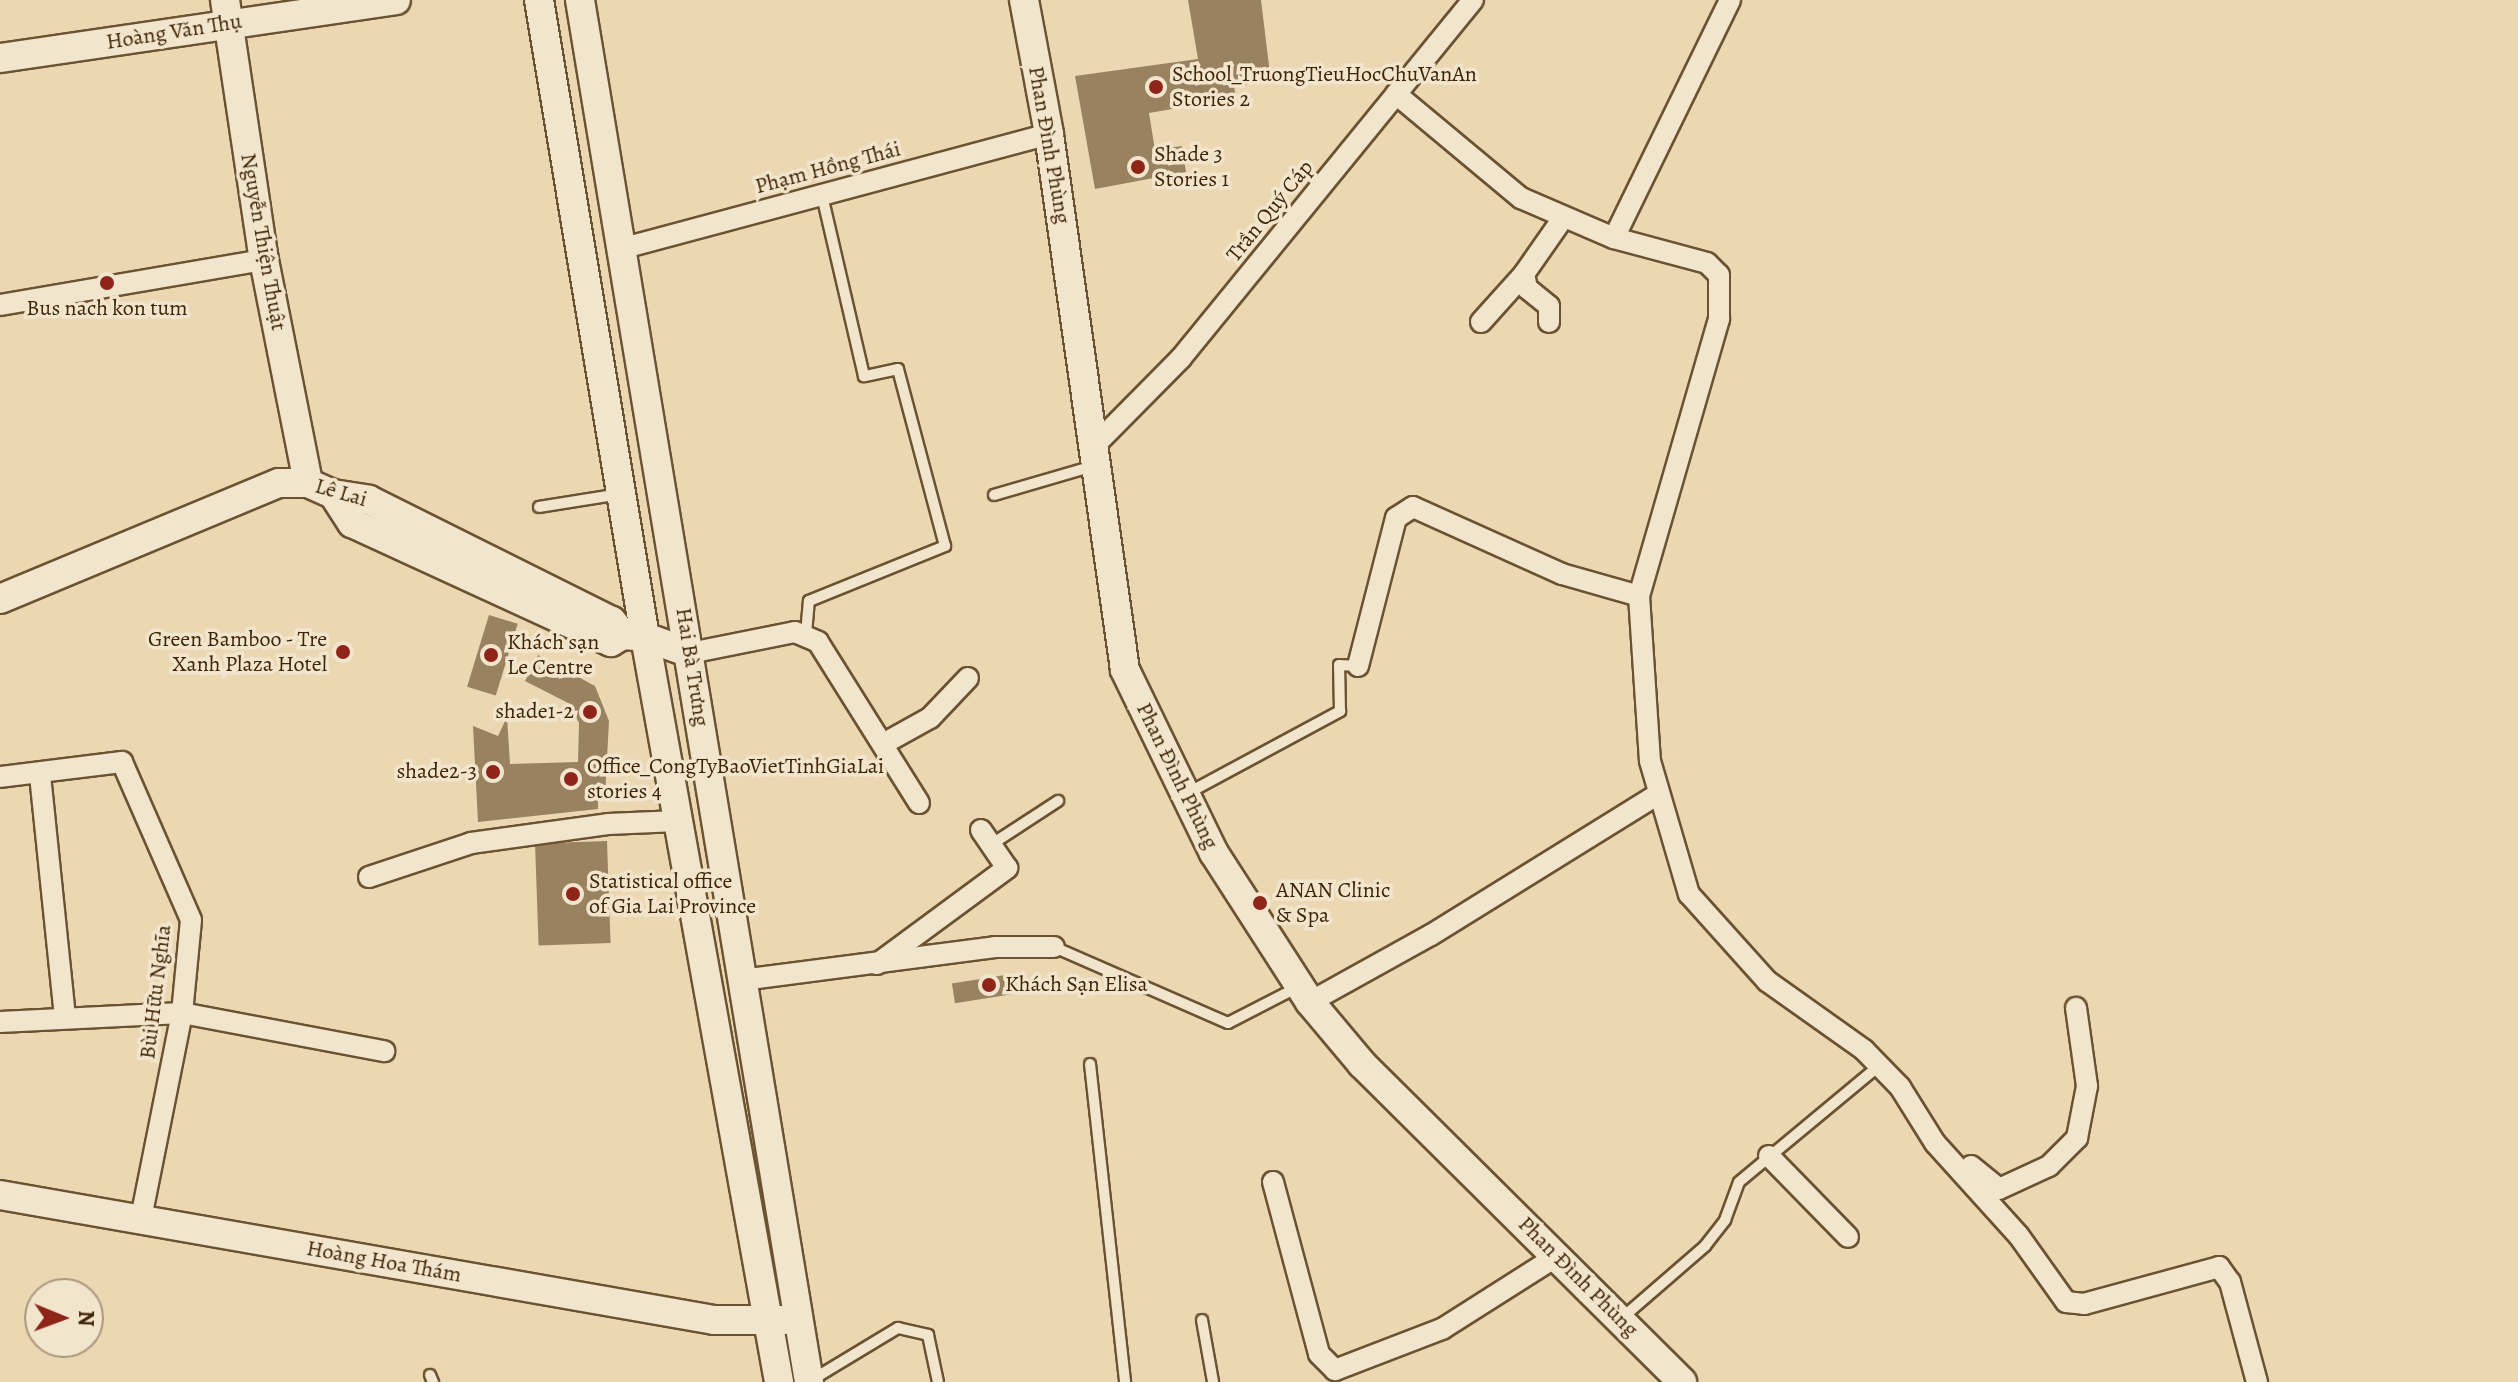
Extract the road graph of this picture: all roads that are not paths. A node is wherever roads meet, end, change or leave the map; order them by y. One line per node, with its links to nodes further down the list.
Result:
1 (396, 0): 7 (street, Hoàng Văn Thụ)
2 (539, 0): 22 (street, Hai Bà Trưng)
3 (580, 0): 14 (street, Hai Bà Trưng)
4 (1024, 0): 10 (street, Phan Đình Phùng)
5 (1473, 0): 9 (street, Trần Quý Cáp)
6 (1730, 0): 13 (street)
7 (227, 12): 8 (street, Hoàng Văn Thụ); 15 (street, Nguyễn Thiện Thuật)
8 (0, 58)
9 (1396, 94): 12 (street); 20 (street, Trần Quý Cáp)
10 (1049, 134): 11 (street, Phạm Hồng Thái); 20 (street, Phan Đình Phùng)
11 (822, 195): 14 (street, Phạm Hồng Thái); 27 (lane)
12 (1563, 218): 13 (street); 16 (street)
13 (1614, 238): 25 (street)
14 (620, 249): 29 (street, Hai Bà Trưng)
15 (264, 260): 17 (street); 21 (street, Nguyễn Thiện Thuật)
16 (1524, 274): 18 (street); 19 (street)
17 (0, 305)
18 (1481, 322)
19 (1549, 322)
20 (1097, 454): 23 (lane); 35 (street, Phan Đình Phùng)
21 (321, 488): 26 (street, Lê Lai); 28 (street, Lê Lai)
22 (623, 494): 24 (lane); 28 (street, Hai Bà Trưng)
23 (994, 495)
24 (539, 507)
25 (1639, 596): 30 (street); 36 (street)
26 (0, 599)
27 (806, 634): 29 (street); 32 (street)
28 (634, 636): 29 (street, Lê Lai); 39 (street, Hai Bà Trưng)
29 (690, 653): 44 (street, Hai Bà Trưng)
30 (1358, 666): 35 (lane)
31 (968, 678): 32 (street)
32 (883, 744): 38 (street)
33 (40, 775): 34 (street, Bùi Hữu Nghĩa); 47 (street, Bùi Hữu Nghĩa); 48 (street)
34 (0, 777)
35 (1185, 794): 45 (street, Phan Đình Phùng)
36 (1658, 794): 45 (street); 52 (street)
37 (1058, 801): 40 (lane)
38 (919, 803)
39 (678, 821): 41 (street); 60 (street, Hai Bà Trưng)
40 (986, 837): 43 (street)
41 (369, 877)
42 (1054, 947): 43 (street); 45 (lane)
43 (877, 964): 44 (street)
44 (742, 980): 63 (street, Hai Bà Trưng)
45 (1305, 994): 59 (street, Phan Đình Phùng)
46 (2076, 1008): 53 (street)
47 (182, 1013): 48 (street); 50 (street); 57 (street, Bùi Hữu Nghĩa)
48 (65, 1016): 49 (street)
49 (0, 1022)
50 (384, 1051)
51 (1090, 1064): 68 (lane)
52 (1880, 1065): 53 (street); 54 (lane)
53 (1913, 1105): 71 (street)
54 (1769, 1156): 58 (street); 61 (lane)
55 (1273, 1182): 64 (street)
56 (0, 1195): 57 (street, Hoàng Hoa Thám)
57 (141, 1219): 60 (street, Hoàng Hoa Thám)
58 (1848, 1237)
59 (1557, 1256): 61 (street, Phan Đình Phùng); 64 (street)
60 (768, 1319): 63 (street, Hoàng Hoa Thám); 65 (street, Hai Bà Trưng)
61 (1621, 1319): 70 (street, Phan Đình Phùng)
62 (1202, 1320): 69 (lane)
63 (801, 1321): 66 (street, Hai Bà Trưng)
64 (1334, 1376)
65 (779, 1382)
66 (807, 1382): 67 (lane)
67 (938, 1382)
68 (1125, 1382)
69 (1213, 1382)
70 (1682, 1382)
71 (2257, 1382)

